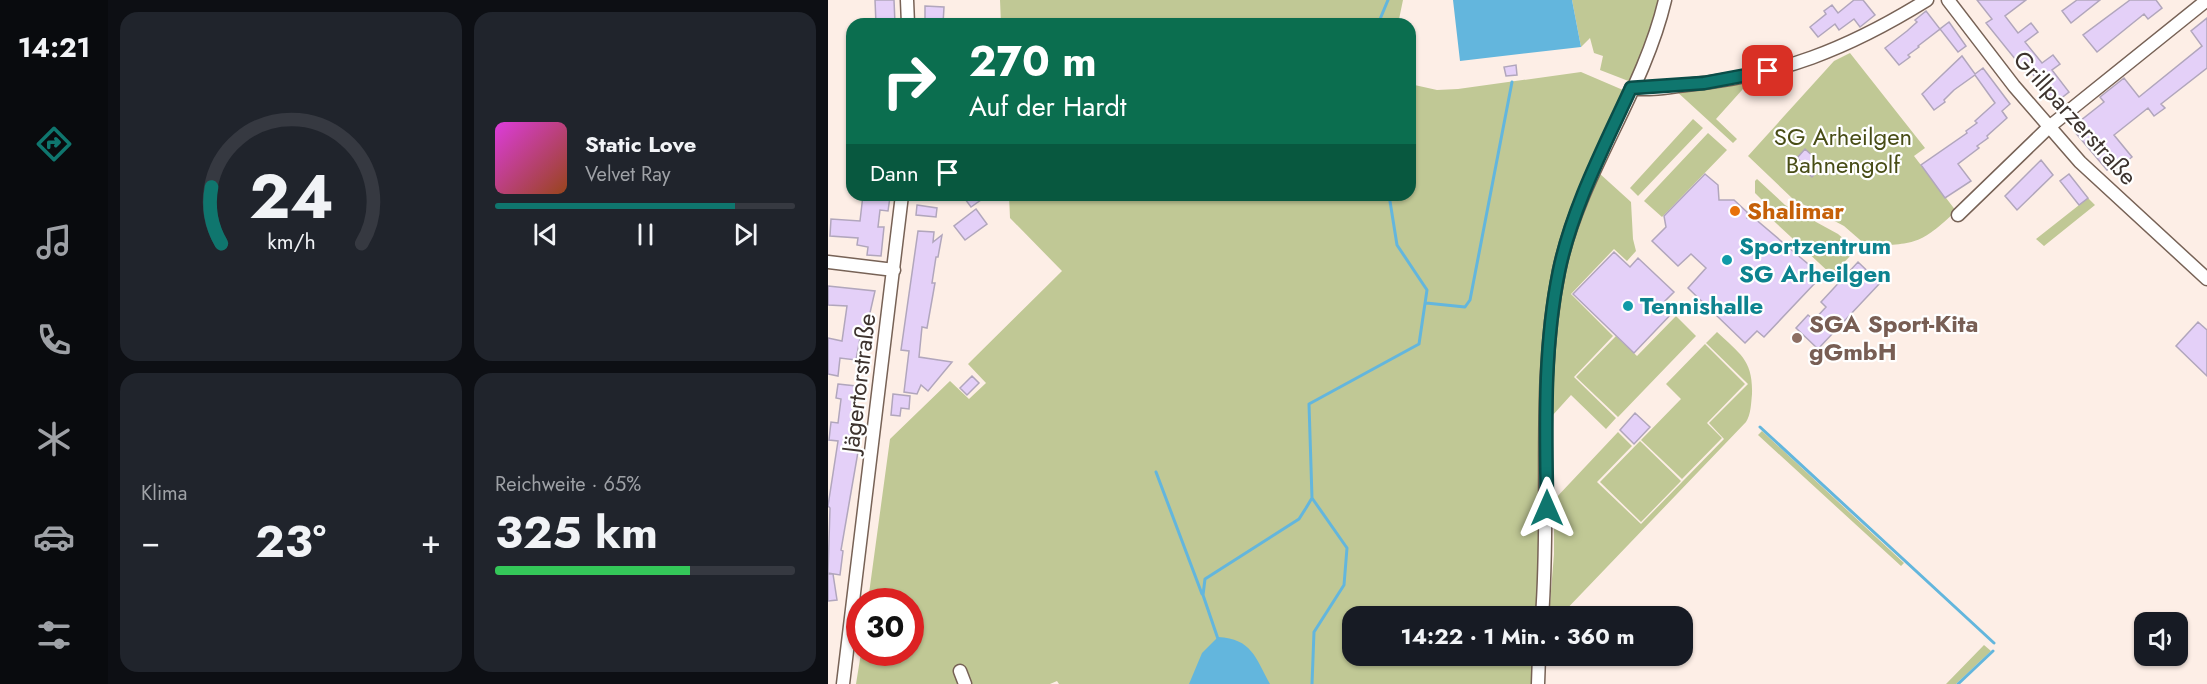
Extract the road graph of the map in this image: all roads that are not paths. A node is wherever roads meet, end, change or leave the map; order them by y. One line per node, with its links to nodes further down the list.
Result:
1 (907, 0): 6 (street)
2 (1665, 0): 7 (street)
3 (1927, 0): 7 (street)
4 (1948, 0): 8 (street, Grillparzerstraße)
5 (2207, 0): 8 (street)
6 (908, 18)
7 (1631, 88): 14 (street)
8 (2049, 127): 10 (street); 13 (street, Grillparzerstraße)
9 (901, 201): 12 (street, Jägertorstraße)
10 (1959, 215)
11 (828, 262): 12 (street)
12 (894, 270): 17 (street, Jägertorstraße)
13 (2207, 279)
14 (1543, 606)
15 (1539, 666): 19 (street)
16 (960, 671): 18 (street)
17 (843, 684)
18 (965, 684)
19 (1538, 684)

